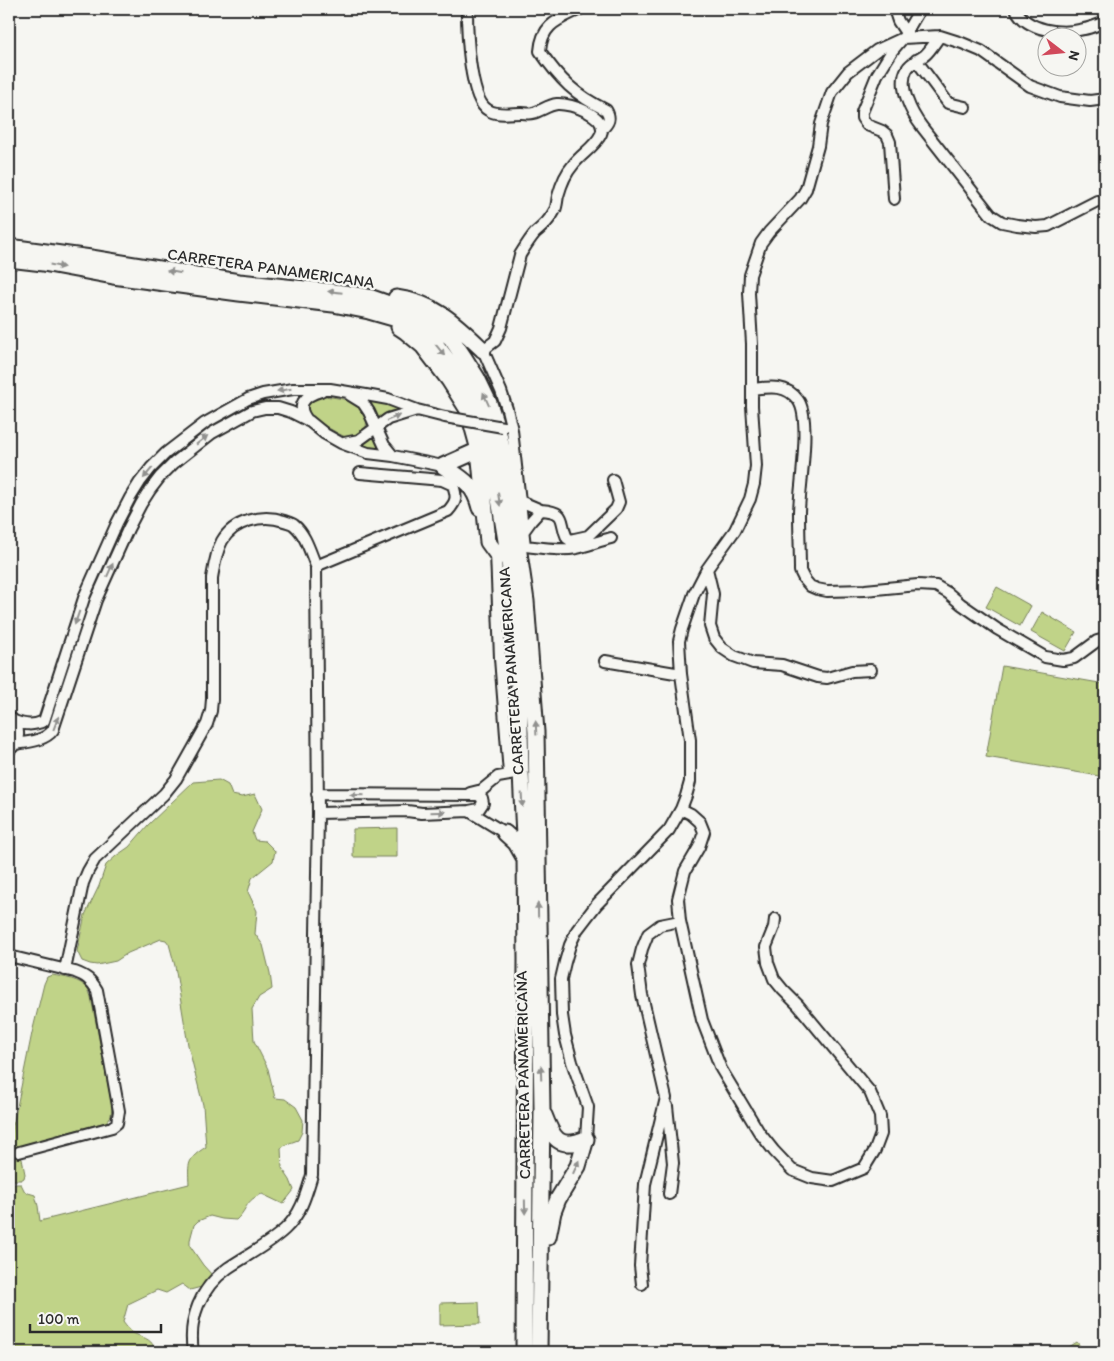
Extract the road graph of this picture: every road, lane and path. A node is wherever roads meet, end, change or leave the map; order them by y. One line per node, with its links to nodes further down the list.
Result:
1 (467, 9): 12 (street)
2 (580, 9): 12 (street)
3 (894, 9): 7 (street)
4 (920, 9): 7 (street)
5 (1016, 9): 6 (street)
6 (1105, 21)
7 (905, 35): 8 (street); 13 (street); 20 (street)
8 (940, 36): 9 (street); 10 (street)
9 (916, 60): 11 (street); 14 (street)
10 (1105, 100)
11 (965, 107)
12 (602, 129): 18 (street)
13 (894, 199)
14 (1105, 201)
15 (9, 247): 17 (main road, CARRETERA PANAMERICANA, one-way to 15)
16 (9, 259): 17 (main road, CARRETERA PANAMERICANA, one-way to 17)
17 (370, 304): 18 (main road); 27 (main road); 36 (main road, CARRETERA PANAMERICANA, one-way to 36); 39 (main road, CARRETERA PANAMERICANA, one-way to 17)
18 (483, 350): 25 (street)
19 (330, 389): 21 (street); 23 (street); 44 (street, one-way to 44)
20 (752, 389): 38 (street); 40 (street)
21 (345, 392): 22 (street); 24 (street)
22 (417, 410): 24 (street, one-way to 22); 25 (street, bridge)
23 (309, 421): 26 (street); 45 (street, one-way to 23)
24 (376, 429): 26 (street); 28 (street)
25 (508, 429): 32 (street)
26 (341, 443): 28 (street)
27 (479, 450): 29 (main road); 36 (main road)
28 (393, 456): 29 (street)
29 (443, 466): 36 (main road)
30 (360, 473): 37 (street)
31 (613, 480): 33 (street)
32 (520, 501): 33 (street); 35 (street)
33 (541, 510): 35 (street)
34 (611, 538): 35 (street)
35 (524, 539): 39 (main road)
36 (497, 551): 46 (main road, CARRETERA PANAMERICANA)
37 (316, 566): 47 (street); 59 (street)
38 (707, 569): 42 (street); 43 (street)
39 (526, 601): 61 (main road, CARRETERA PANAMERICANA, one-way to 39)
40 (1105, 639)
41 (605, 661): 43 (street)
42 (872, 670)
43 (681, 674): 50 (street)
44 (11, 719): 45 (street)
45 (11, 749)
46 (515, 774): 48 (street); 55 (main road, CARRETERA PANAMERICANA, one-way to 55)
47 (317, 794): 49 (street, one-way to 47); 53 (street)
48 (464, 794): 49 (street); 52 (street)
49 (405, 795): 51 (street)
50 (681, 810): 57 (street); 62 (street)
51 (407, 811): 52 (street, one-way to 52); 53 (street)
52 (469, 811): 54 (street)
53 (318, 813): 67 (street)
54 (506, 833): 55 (main road)
55 (525, 858): 68 (main road, CARRETERA PANAMERICANA, one-way to 68)
56 (775, 919): 57 (street)
57 (680, 921): 60 (street)
58 (9, 956): 59 (street)
59 (65, 970): 63 (street)
60 (666, 1098): 64 (street); 65 (street)
61 (542, 1109): 62 (main road); 66 (main road, CARRETERA PANAMERICANA)
62 (586, 1139): 66 (main road, one-way to 62)
63 (18, 1152)
64 (670, 1194)
65 (642, 1284)
66 (539, 1296): 69 (main road, CARRETERA PANAMERICANA); 70 (main road)
67 (193, 1352)
68 (524, 1352)
69 (539, 1352)
70 (544, 1352)

